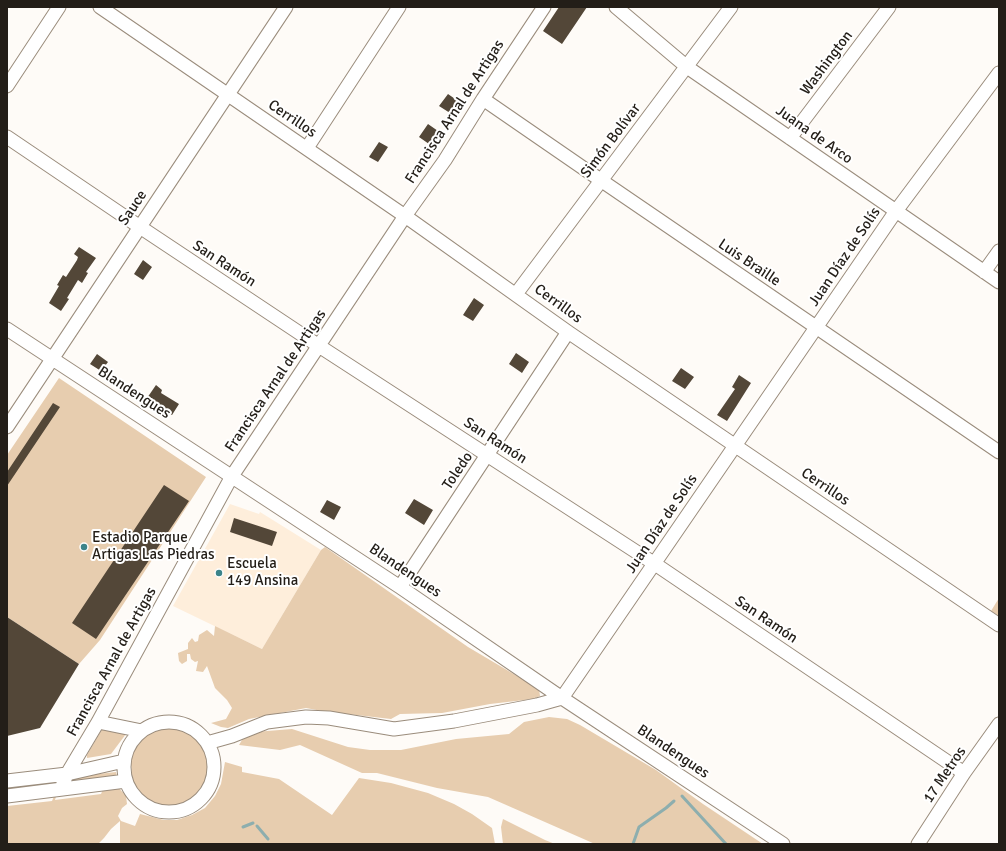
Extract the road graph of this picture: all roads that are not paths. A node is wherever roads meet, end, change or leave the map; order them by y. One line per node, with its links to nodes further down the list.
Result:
1 (59, 7): 11 (street)
2 (100, 7): 12 (street, Cerrillos)
3 (286, 7): 12 (street, Sauce)
4 (399, 7): 16 (street)
5 (544, 7): 13 (street, Francisca Arnal de Artigas)
6 (616, 7): 9 (street, Juana de Arco)
7 (731, 7): 9 (street, Simón Bolívar)
8 (889, 7): 15 (street, Washington)
9 (687, 67): 15 (street, Juana de Arco); 17 (street, Simón Bolívar)
10 (999, 73): 18 (street, Juan Díaz de Solís)
11 (7, 86)
12 (228, 95): 16 (street, Cerrillos); 20 (street, Sauce)
13 (483, 99): 17 (street, Luis Braille); 19 (street, Francisca Arnal de Artigas)
14 (7, 137): 20 (street, San Ramón)
15 (790, 138): 18 (street, Juana de Arco)
16 (306, 148): 19 (street, Cerrillos)
17 (602, 181): 24 (street, Simón Bolívar); 25 (street, Luis Braille)
18 (896, 211): 22 (street, Juana de Arco); 25 (street, Juan Díaz de Solís)
19 (405, 216): 24 (street, Cerrillos); 28 (street, Francisca Arnal de Artigas)
20 (140, 227): 28 (street, San Ramón); 29 (street, Sauce)
21 (999, 251): 22 (street)
22 (984, 272): 23 (street, Juana de Arco)
23 (999, 282)
24 (516, 294): 27 (street, Cerrillos)
25 (816, 328): 31 (street, Juan Díaz de Solís); 32 (street, Luis Braille)
26 (7, 329): 29 (street, Blandengues)
27 (568, 332): 31 (street, Cerrillos); 33 (street, Toledo)
28 (319, 346): 33 (street, San Ramón); 34 (street, Francisca Arnal de Artigas)
29 (52, 359): 30 (street, Sauce); 34 (street, Blandengues)
30 (7, 427)
31 (736, 445): 35 (street, Juan Díaz de Solís); 37 (street, Cerrillos)
32 (998, 450)
33 (488, 455): 35 (street, San Ramón); 36 (street, Toledo)
34 (232, 476): 36 (street, Blandengues); 39 (street, Francisca Arnal de Artigas)
35 (655, 564): 38 (street, Juan Díaz de Solís); 44 (street, San Ramón)
36 (400, 587): 38 (street, Blandengues)
37 (999, 625)
38 (562, 698): 42 (street); 50 (street, Blandengues)
39 (98, 722): 41 (street); 45 (street, Francisca Arnal de Artigas)
40 (999, 724): 44 (street, 17 Metros)
41 (142, 731): 42 (street); 43 (street)
42 (207, 743): 47 (street)
43 (124, 761): 45 (street); 47 (street)
44 (964, 773): 51 (street, 17 Metros)
45 (67, 774): 46 (street); 48 (street, Francisca Arnal de Artigas)
46 (7, 781)
47 (126, 781): 48 (street)
48 (61, 789): 49 (street)
49 (7, 796)
50 (783, 844)
51 (918, 844)

